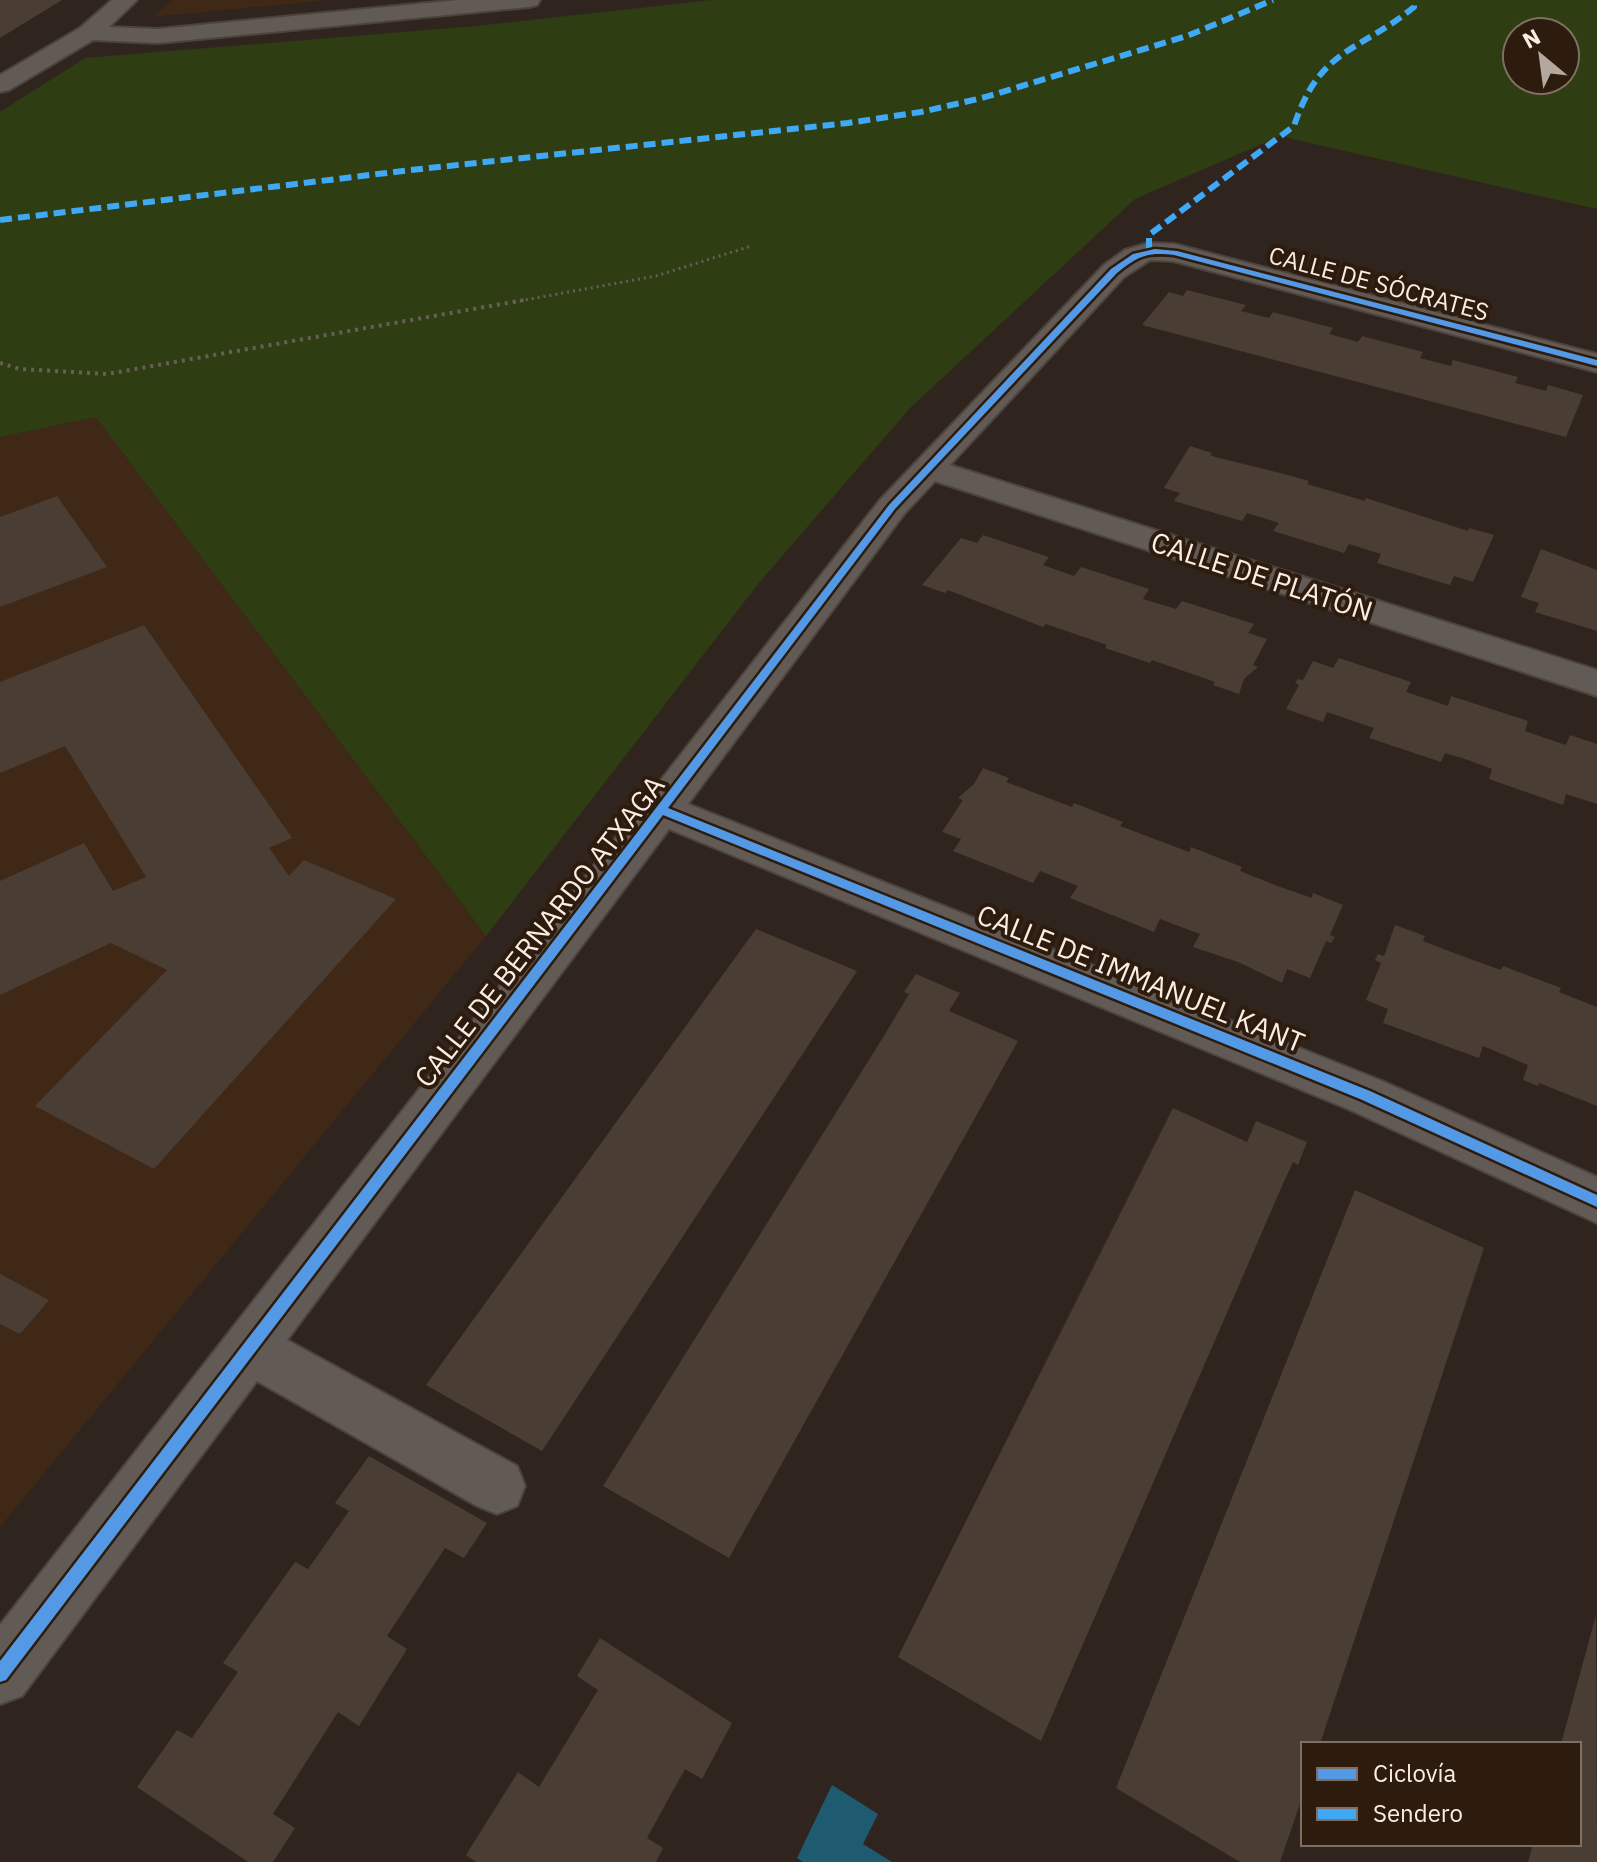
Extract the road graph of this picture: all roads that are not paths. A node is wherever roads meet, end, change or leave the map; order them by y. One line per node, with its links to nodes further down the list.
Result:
1 (126, 0): 3 (street)
2 (529, 0): 3 (street)
3 (88, 33): 4 (street)
4 (0, 85)
5 (1149, 250): 6 (street, CALLE DE SÓCRATES); 7 (street, CALLE DE BERNARDO ATXAGA)
6 (1597, 363)
7 (927, 468): 8 (street, CALLE DE PLATÓN); 9 (street, CALLE DE BERNARDO ATXAGA)
8 (1597, 683)
9 (663, 810): 10 (street, CALLE DE IMMANUEL KANT); 11 (street, CALLE DE BERNARDO ATXAGA)
10 (1597, 1201)
11 (248, 1347): 12 (street); 13 (street, CALLE DE BERNARDO ATXAGA)
12 (497, 1486)
13 (0, 1674)

